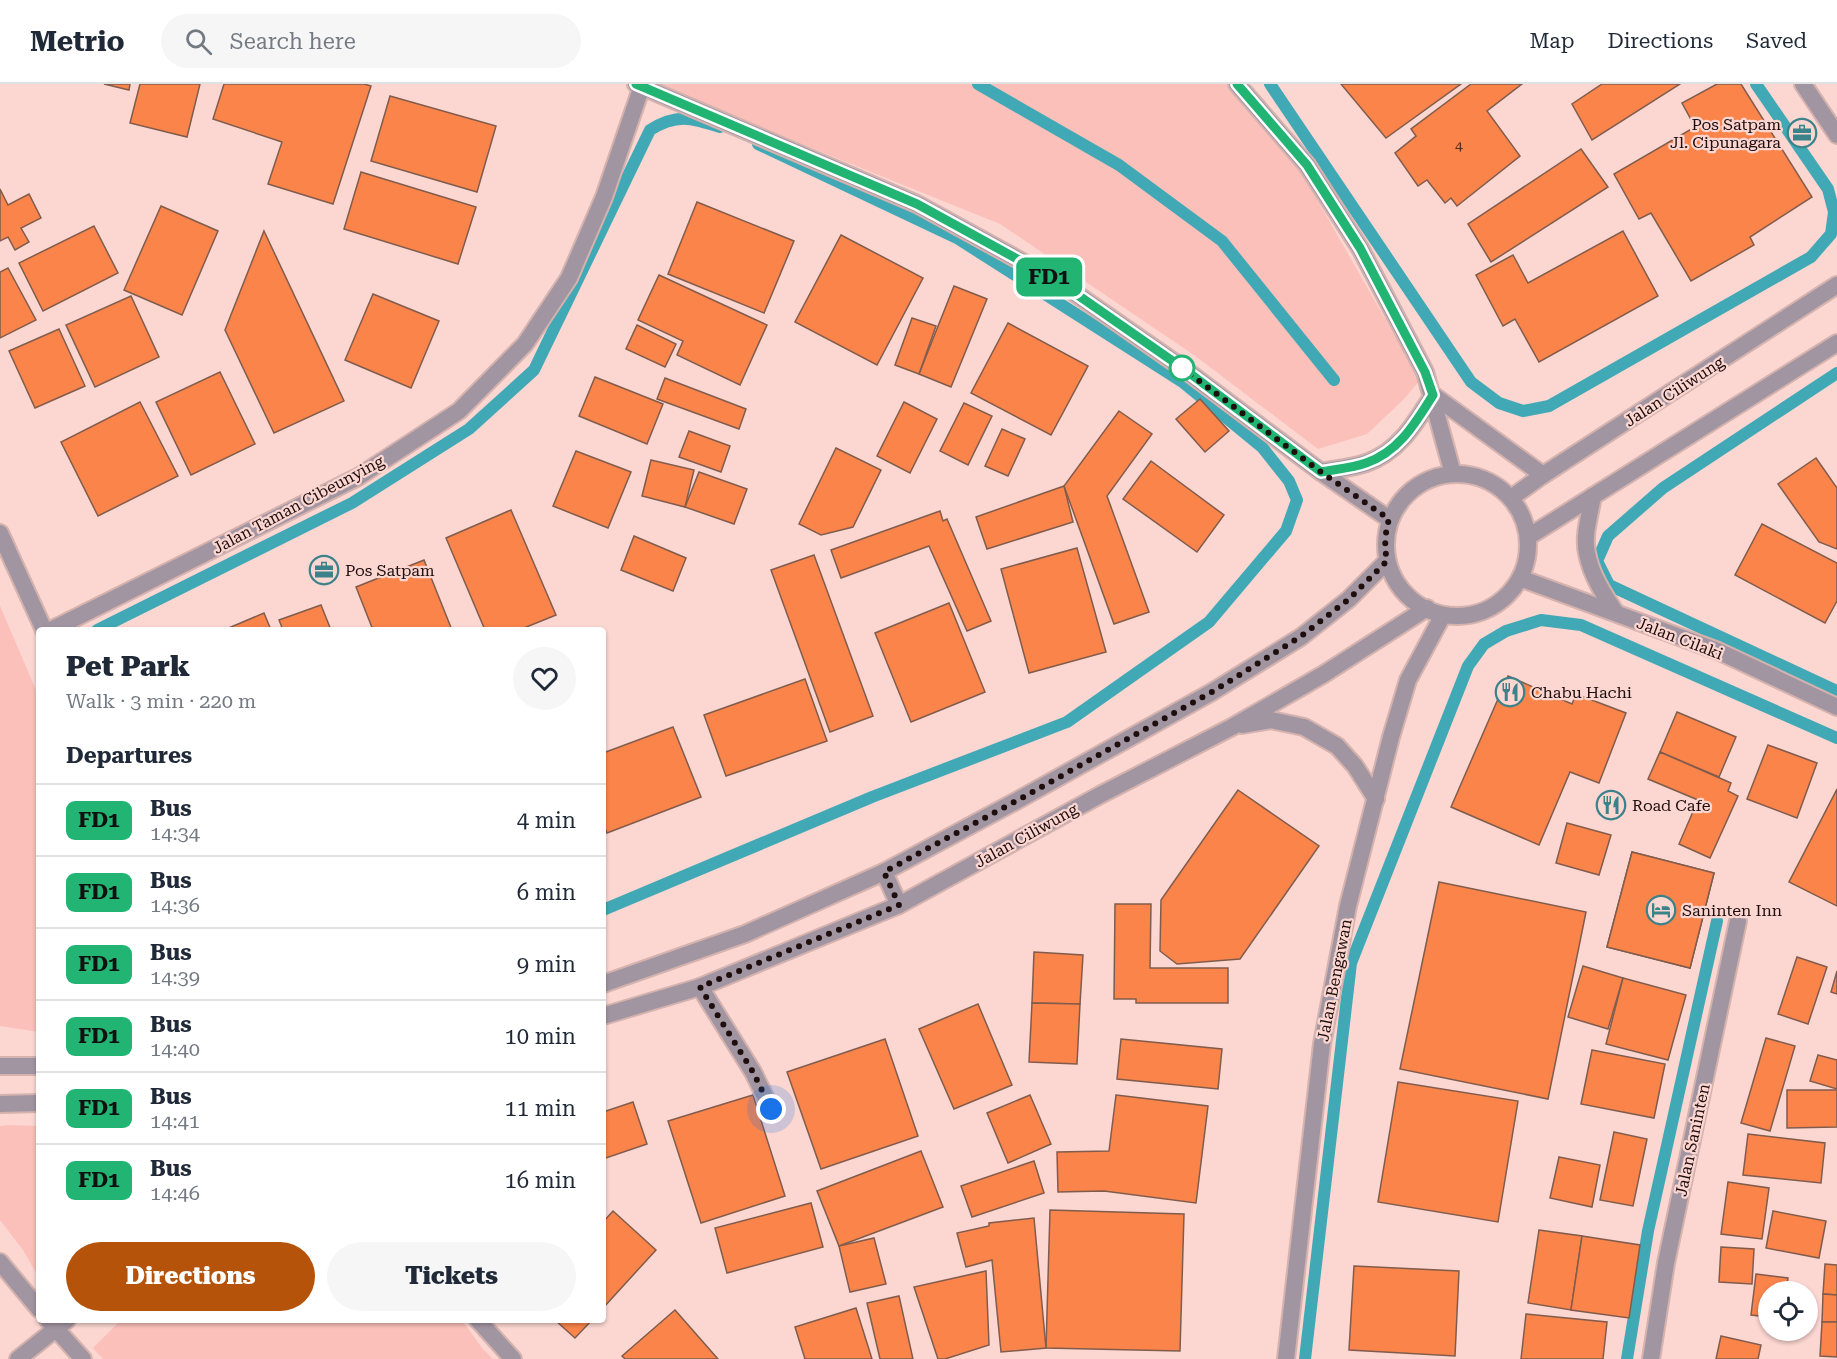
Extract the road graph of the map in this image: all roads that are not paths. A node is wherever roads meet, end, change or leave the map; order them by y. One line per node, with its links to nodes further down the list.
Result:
1 (1237, 84): 7 (street)
2 (1803, 84): 4 (street)
3 (639, 85): 8 (street); 22 (street, Jalan Taman Cibeunying)
4 (1837, 135)
5 (1837, 285): 10 (street, Jalan Ciliwung)
6 (1837, 343): 11 (street)
7 (1433, 395): 8 (street); 9 (street); 10 (street)
8 (1321, 472): 13 (street)
9 (1453, 474): 12 (street); 13 (street)
10 (1543, 476): 12 (street, Jalan Ciliwung)
11 (1593, 496): 15 (street); 19 (street)
12 (1512, 498): 15 (street)
13 (1389, 519): 16 (street)
14 (0, 533): 21 (street)
15 (1528, 537): 17 (street)
16 (1387, 561): 18 (street); 26 (street, Jalan Ciliwung)
17 (1520, 578): 19 (street, Jalan Cilaki); 20 (street)
18 (1427, 608): 20 (street); 24 (street, Jalan Ciliwung)
19 (1616, 613): 23 (street, Jalan Cilaki)
20 (1443, 615): 25 (street, Jalan Bengawan)
21 (43, 627)
22 (57, 627)
23 (1837, 707)
24 (1232, 727): 25 (street); 27 (street, Jalan Ciliwung)
25 (1376, 799): 44 (street, Jalan Bengawan)
26 (884, 872): 27 (street); 29 (street, Jalan Ciliwung)
27 (899, 905): 30 (street, Jalan Ciliwung)
28 (1738, 921): 45 (street, Jalan Saninten)
29 (606, 983)
30 (700, 987): 31 (street, Jalan Ciliwung); 36 (street)
31 (606, 1015)
32 (0, 1066): 33 (street)
33 (36, 1066)
34 (36, 1103): 35 (street)
35 (0, 1104)
36 (771, 1109)
37 (0, 1262): 38 (street)
38 (36, 1305)
39 (57, 1323): 41 (street); 42 (street)
40 (481, 1323): 43 (street)
41 (18, 1359)
42 (83, 1359)
43 (513, 1359)
44 (1286, 1359)
45 (1651, 1359)

